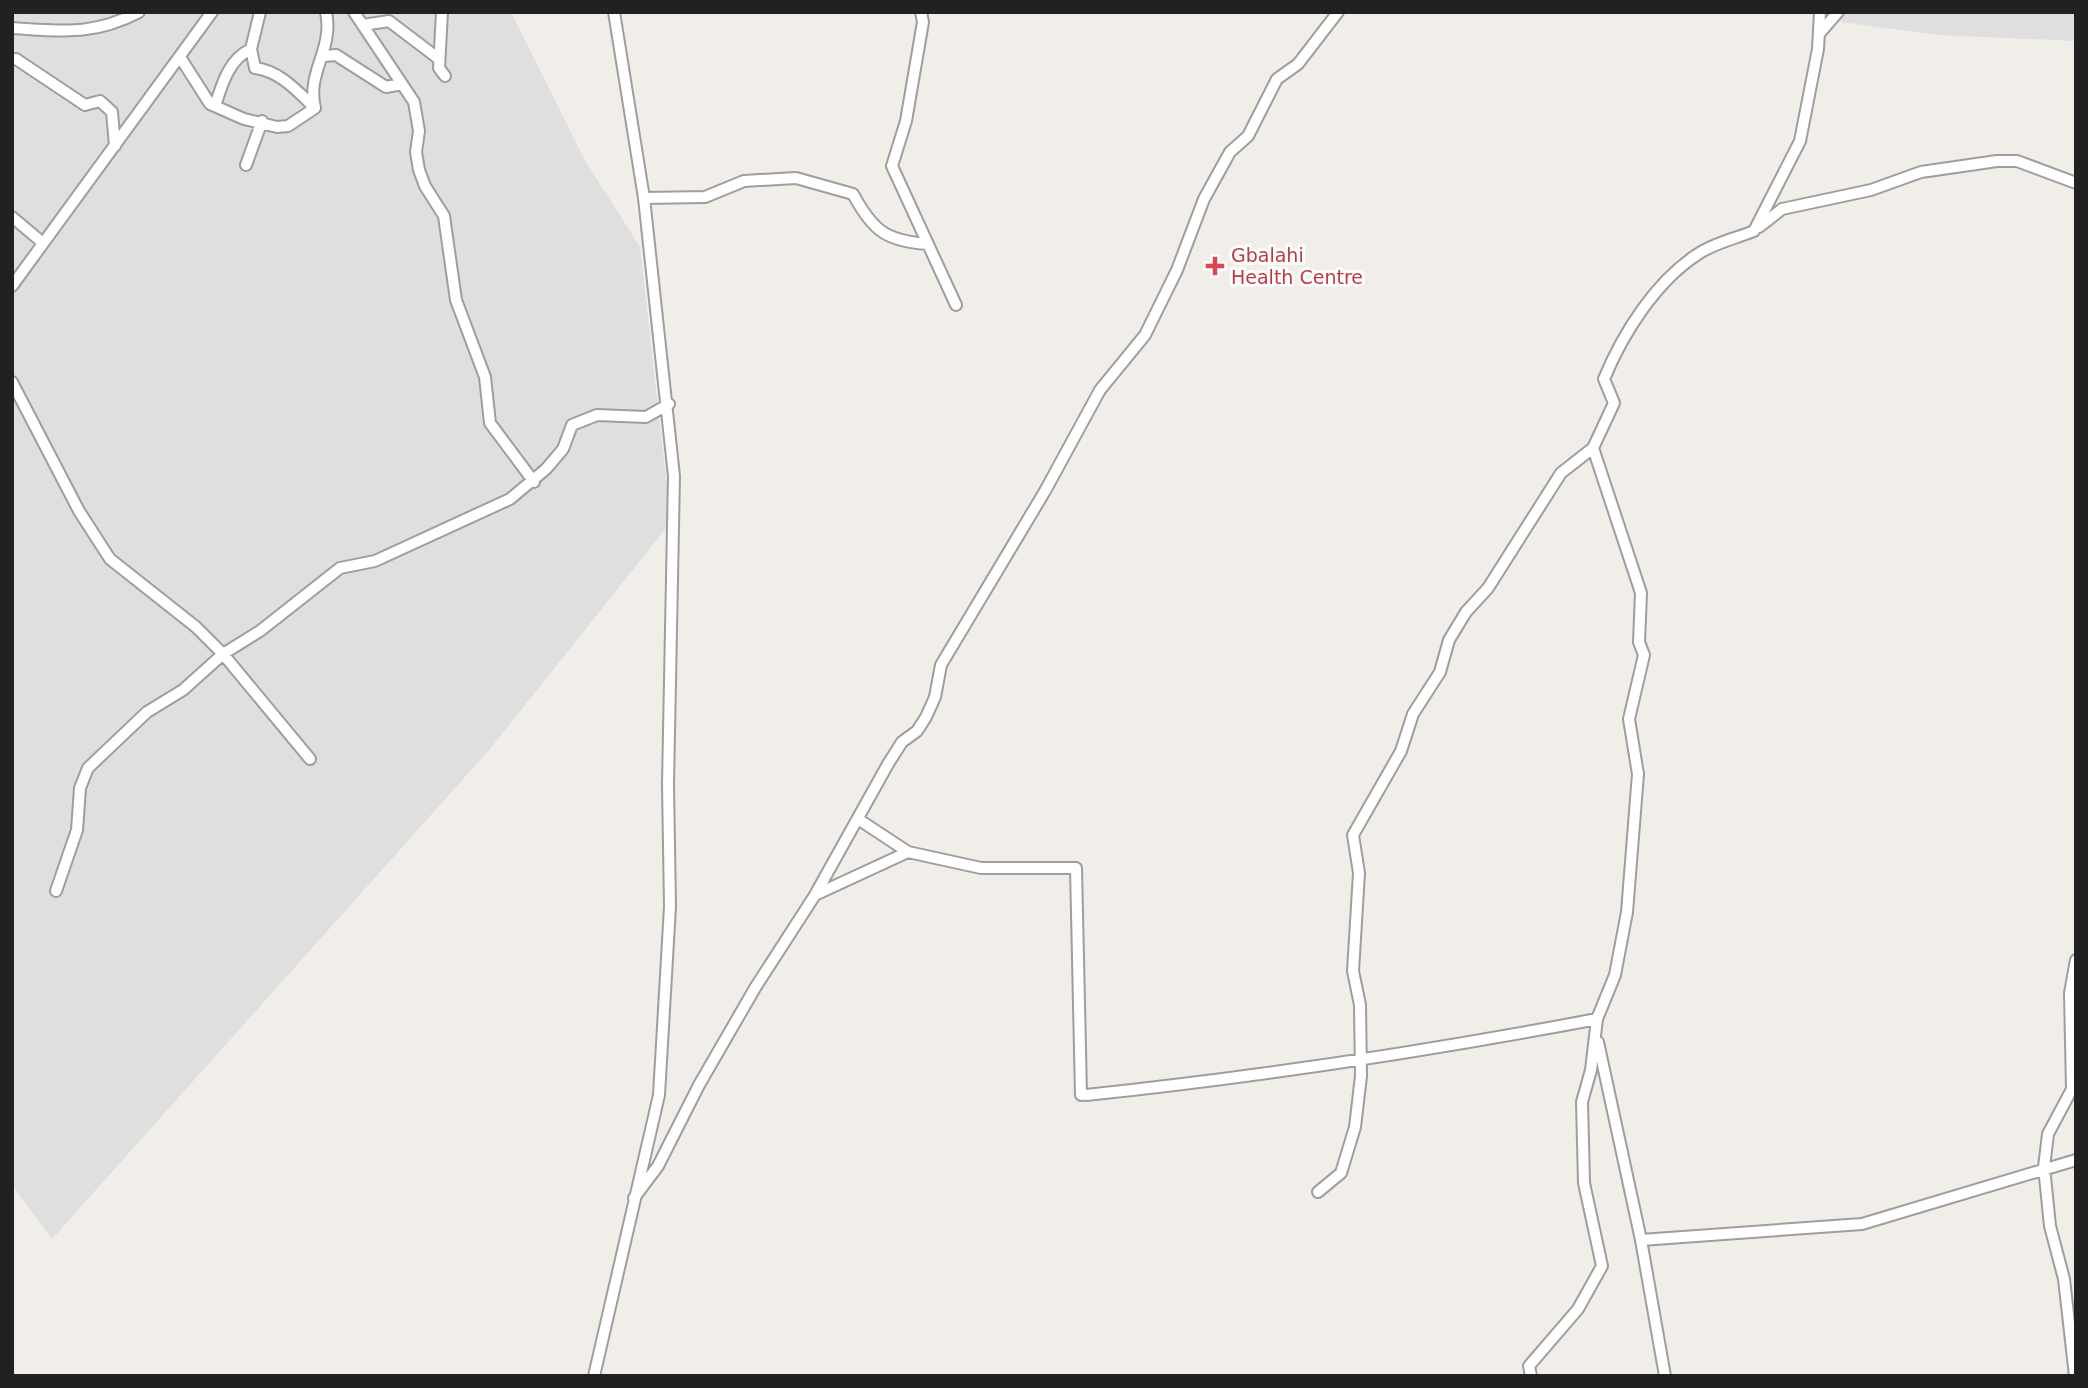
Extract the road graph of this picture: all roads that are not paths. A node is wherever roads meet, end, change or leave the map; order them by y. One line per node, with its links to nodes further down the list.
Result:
1 (139, 12): 13 (street)
2 (212, 12): 17 (street)
3 (260, 12): 15 (street)
4 (326, 12): 16 (street)
5 (354, 12): 12 (street)
6 (442, 12): 19 (street)
7 (614, 12): 28 (street)
8 (921, 12): 32 (street)
9 (1338, 12): 41 (street)
10 (1820, 12): 14 (street)
11 (1838, 12): 14 (street)
12 (363, 25): 19 (street); 21 (street)
13 (12, 28)
14 (1819, 34): 30 (street)
15 (251, 49): 22 (street); 23 (street)
16 (325, 56): 21 (street); 23 (street)
17 (180, 57): 22 (street); 25 (street)
18 (16, 59): 25 (street)
19 (439, 59): 20 (street)
20 (445, 76)
21 (402, 85): 38 (street)
22 (215, 106): 24 (street)
23 (315, 107): 24 (street)
24 (262, 121): 26 (street)
25 (115, 146): 31 (street)
26 (246, 165)
27 (2076, 183): 30 (street)
28 (644, 198): 32 (street); 36 (street)
29 (12, 217): 31 (street)
30 (1754, 231): 37 (street)
31 (43, 243): 33 (street)
32 (928, 244): 34 (street)
33 (12, 286)
34 (956, 305)
35 (12, 382): 39 (street)
36 (668, 404): 38 (street); 52 (street)
37 (1593, 448): 46 (street); 48 (street)
38 (534, 482): 39 (street)
39 (223, 654): 40 (street); 43 (street)
40 (310, 759)
41 (858, 819): 42 (street); 44 (street)
42 (908, 852): 44 (street); 48 (street)
43 (56, 891)
44 (815, 895): 52 (street)
45 (2076, 960): 50 (street)
46 (1597, 1019): 47 (street); 48 (street)
47 (1597, 1035): 53 (street); 55 (street)
48 (1361, 1058): 51 (street)
49 (2076, 1160): 50 (street)
50 (2044, 1167): 53 (street); 57 (street)
51 (1318, 1192)
52 (634, 1198): 54 (street)
53 (1641, 1240): 56 (street)
54 (594, 1376)
55 (1531, 1376)
56 (1665, 1376)
57 (2074, 1376)

